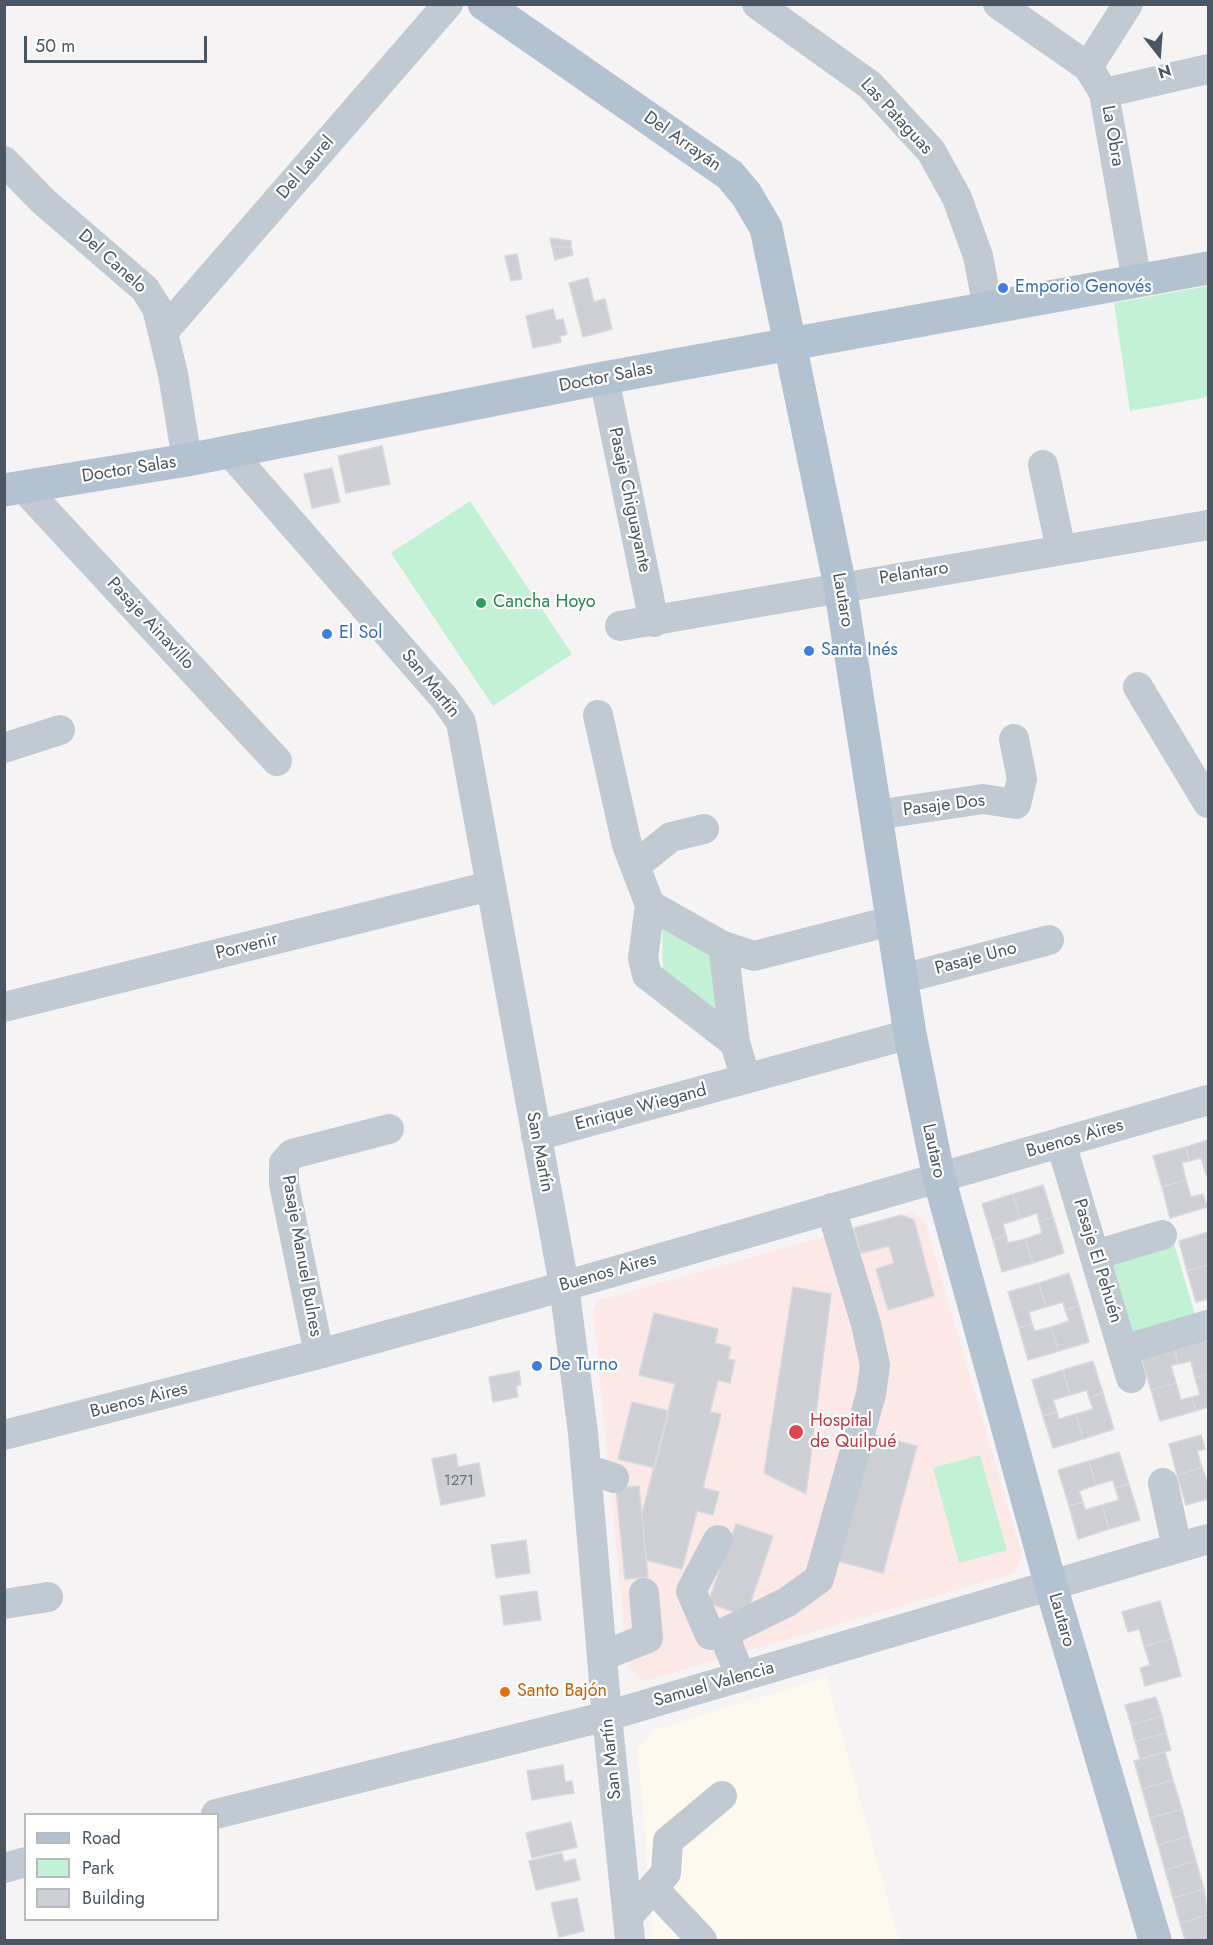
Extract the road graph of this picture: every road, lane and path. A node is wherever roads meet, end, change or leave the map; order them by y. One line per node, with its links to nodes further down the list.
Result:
1 (448, 4): 13 (street, Del Laurel)
2 (484, 4): 14 (main road, Del Arrayán)
3 (757, 4): 12 (street, Las Pataguas)
4 (998, 4): 6 (street)
5 (1128, 4): 6 (street)
6 (1088, 67): 8 (street, La Obra)
7 (1209, 69): 8 (street)
8 (1104, 93): 11 (street, La Obra)
9 (4, 161): 13 (street, Del Canelo)
10 (1209, 268): 11 (main road, Doctor Salas)
11 (1137, 282): 12 (main road, Doctor Salas)
12 (988, 308): 14 (main road, Doctor Salas)
13 (164, 331): 17 (street, Del Canelo)
14 (790, 343): 15 (main road, Doctor Salas); 22 (main road, Lautaro)
15 (604, 378): 16 (main road, Doctor Salas); 23 (street, Pasaje Chiguayante)
16 (229, 451): 17 (main road, Doctor Salas); 35 (street, San Martín)
17 (187, 460): 19 (main road, Doctor Salas)
18 (1043, 465): 21 (street)
19 (14, 489): 30 (street, Pasaje Ainavillo)
20 (1209, 525): 21 (street, Pelantaro)
21 (1061, 550): 22 (street, Pelantaro)
22 (840, 586): 23 (street, Pelantaro); 32 (main road, Lautaro)
23 (654, 622): 24 (street, Pelantaro)
24 (620, 626)
25 (1138, 687): 31 (street)
26 (598, 714): 34 (street)
27 (60, 730): 29 (street)
28 (1014, 739): 32 (street, Pasaje Dos)
29 (4, 748)
30 (277, 761)
31 (1209, 803)
32 (876, 815): 37 (main road, Lautaro)
33 (704, 829): 34 (street)
34 (636, 864): 36 (street)
35 (490, 886): 41 (street, Porvenir); 47 (street, San Martín)
36 (650, 905): 39 (street); 43 (street)
37 (891, 921): 39 (street); 40 (main road, Lautaro)
38 (1049, 940): 40 (street, Pasaje Uno)
39 (723, 946): 43 (street)
40 (902, 979): 42 (main road, Lautaro)
41 (4, 1007)
42 (910, 1034): 44 (street, Enrique Wiegand); 49 (main road, Lautaro)
43 (735, 1042): 44 (street)
44 (746, 1079): 47 (street, Enrique Wiegand)
45 (1209, 1100): 48 (street, Buenos Aires)
46 (389, 1129): 56 (street, Pasaje Manuel Bulnes)
47 (536, 1136): 53 (street, San Martín)
48 (1061, 1143): 49 (street, Buenos Aires); 52 (street, Pasaje El Pehuén)
49 (939, 1178): 50 (street, Buenos Aires); 63 (main road, Lautaro)
50 (831, 1208): 53 (street, Buenos Aires); 67 (street)
51 (1162, 1235): 52 (street)
52 (1095, 1255): 55 (street, Pasaje El Pehuén)
53 (564, 1285): 56 (street, Buenos Aires); 68 (street, San Martín)
54 (1209, 1325): 55 (street)
55 (1123, 1350): 57 (street, Pasaje El Pehuén)
56 (319, 1354): 58 (street, Buenos Aires)
57 (1131, 1378)
58 (4, 1435)
59 (1163, 1483): 62 (street)
60 (1209, 1539): 62 (street, Samuel Valencia)
61 (718, 1540): 67 (street)
62 (1177, 1548): 63 (street, Samuel Valencia)
63 (1051, 1586): 69 (street, Samuel Valencia); 78 (main road, Lautaro)
64 (644, 1593): 68 (street)
65 (48, 1597): 66 (street)
66 (4, 1605)
67 (726, 1632): 69 (street)
68 (602, 1656): 70 (street, San Martín)
69 (741, 1677): 70 (street, Samuel Valencia)
70 (607, 1716): 72 (street, Samuel Valencia); 76 (street, San Martín)
71 (722, 1797): 75 (street)
72 (219, 1814)
73 (24, 1863): 74 (street)
74 (4, 1868)
75 (653, 1888): 76 (street); 77 (street)
76 (629, 1928)
77 (702, 1941)
78 (1155, 1941)

